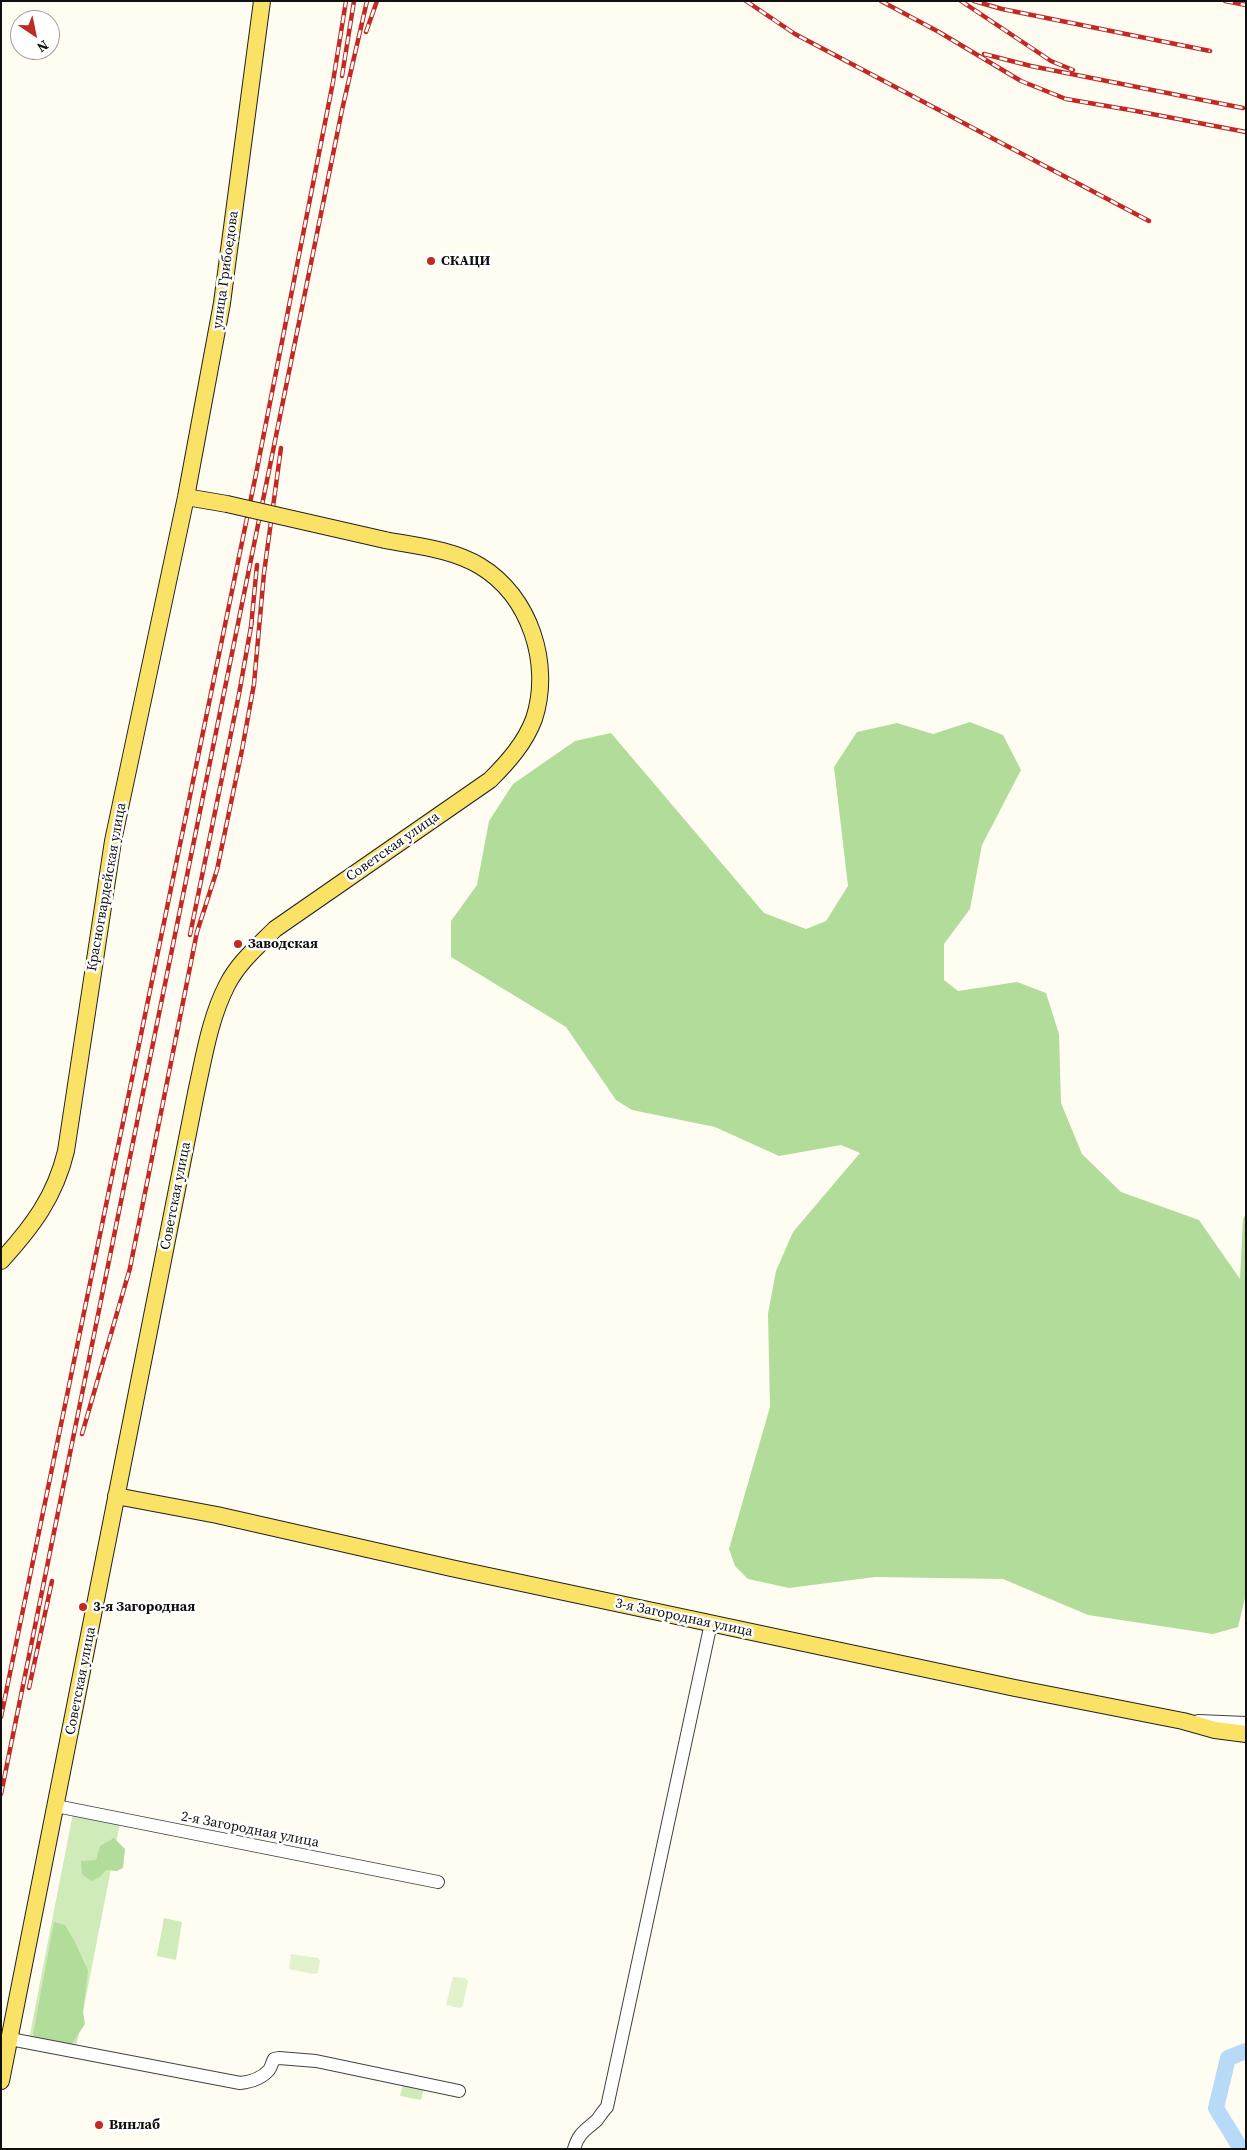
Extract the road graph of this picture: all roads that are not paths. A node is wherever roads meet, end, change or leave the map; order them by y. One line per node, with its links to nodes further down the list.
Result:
1 (262, 1): 2 (main road, улица Грибоедова)
2 (186, 497): 3 (main road, Красногвардейская улица); 4 (main road, Советская улица, bridge)
3 (1, 1261)
4 (116, 1496): 5 (main road, 3-я Загородная улица); 9 (main road, Советская улица)
5 (711, 1624): 6 (main road, 3-я Загородная улица); 14 (street)
6 (1183, 1721): 7 (street); 8 (main road, 3-я Загородная улица)
7 (1246, 1723)
8 (1246, 1734)
9 (56, 1806): 10 (street, 2-я Загородная улица); 11 (main road, Советская улица)
10 (438, 1882)
11 (10, 2039): 12 (main road, Советская улица); 13 (street)
12 (1, 2081)
13 (459, 2091)
14 (574, 2149)

